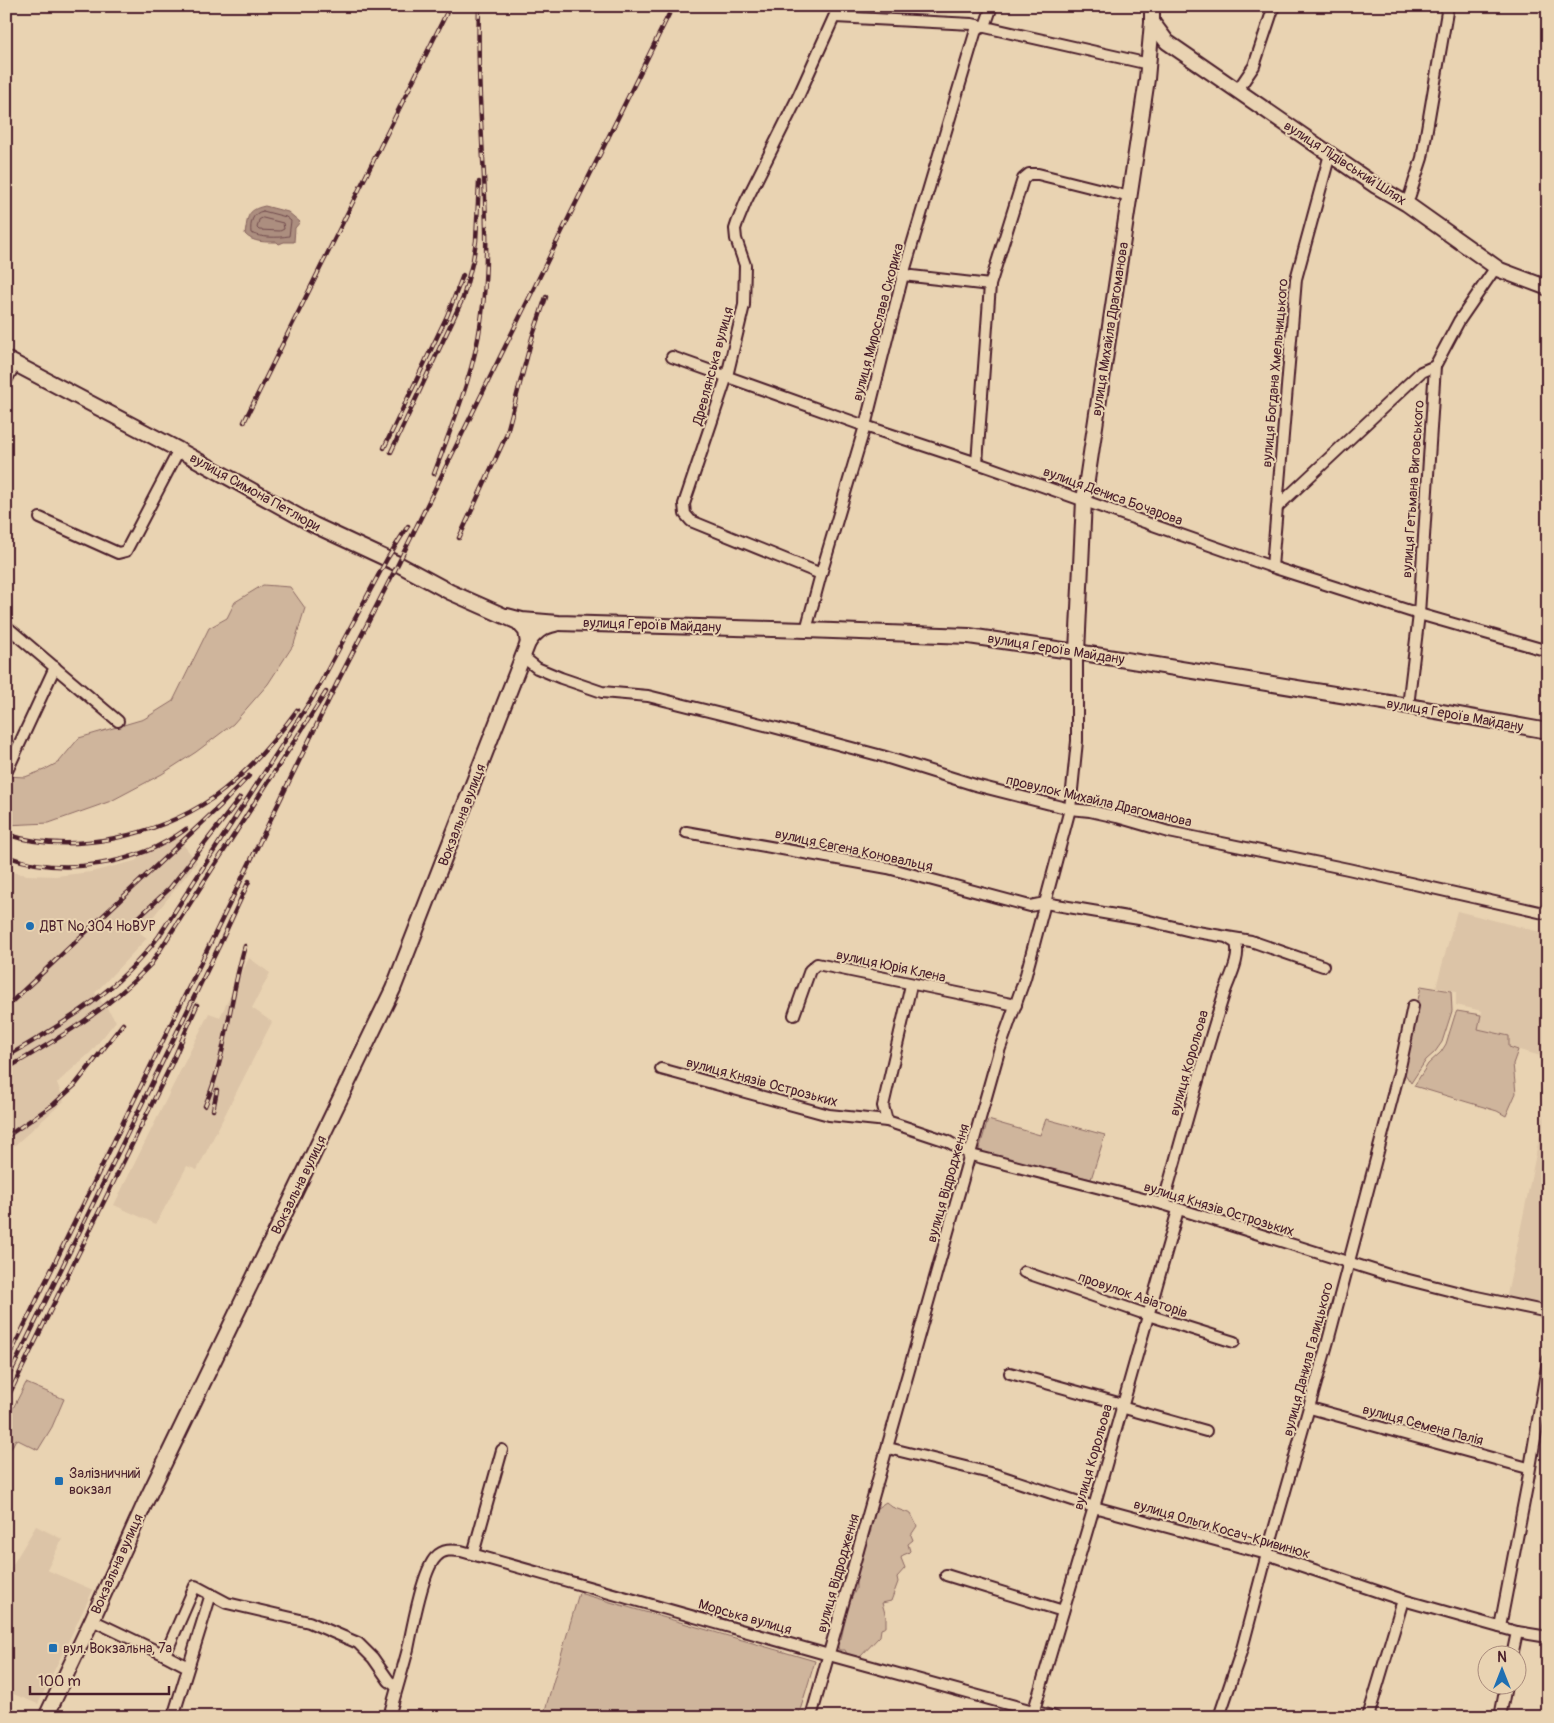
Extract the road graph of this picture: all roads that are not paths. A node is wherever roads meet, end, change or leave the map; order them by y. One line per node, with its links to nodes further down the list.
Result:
1 (839, 6): 6 (street, Древлянська вулиця)
2 (992, 6): 8 (street, вулиця Мирослава Скорика)
3 (1152, 6): 7 (street, вулиця Михайла Драгоманова)
4 (1274, 6): 10 (street)
5 (1448, 6): 13 (street)
6 (835, 17): 8 (street); 21 (street, Древлянська вулиця)
7 (1152, 22): 9 (street, вулиця Михайла Драгоманова); 10 (street, вулиця Лідівський Шлях)
8 (985, 26): 9 (street); 15 (street, вулиця Мирослава Скорика)
9 (1148, 64): 12 (street, вулиця Михайла Драгоманова)
10 (1237, 90): 11 (street, вулиця Лідівський Шлях)
11 (1330, 154): 13 (street, вулиця Лідівський Шлях); 27 (street, вулиця Богдана Хмельницького)
12 (1130, 197): 16 (street); 26 (street, вулиця Михайла Драгоманова)
13 (1408, 204): 14 (street, вулиця Лідівський Шлях)
14 (1496, 267): 17 (street, вулиця Лідівський Шлях); 20 (street, вулиця Гетьмана Виговського)
15 (903, 275): 16 (street); 23 (street, вулиця Мирослава Скорика)
16 (990, 285): 25 (street)
17 (1548, 288)
18 (672, 357): 21 (street, вулиця Дениса Бочарова)
19 (11, 362): 22 (street); 24 (street, вулиця Симона Петлюри)
20 (1435, 366): 27 (street, вулиця Гетьмана Виговського); 31 (street, вулиця Гетьмана Виговського)
21 (727, 376): 23 (street, вулиця Дениса Бочарова); 30 (street, Древлянська вулиця)
22 (6, 381)
23 (866, 426): 25 (street, вулиця Дениса Бочарова); 30 (street, вулиця Мирослава Скорика)
24 (179, 450): 28 (street); 32 (street, вулиця Симона Петлюри)
25 (977, 463): 26 (street, вулиця Дениса Бочарова)
26 (1084, 500): 29 (street, вулиця Дениса Бочарова); 38 (street, вулиця Михайла Драгоманова)
27 (1277, 506): 29 (street, вулиця Богдана Хмельницького)
28 (40, 518)
29 (1272, 567): 31 (street, вулиця Дениса Бочарова)
30 (821, 574): 35 (street, вулиця Мирослава Скорика)
31 (1419, 614): 37 (street, вулиця Дениса Бочарова); 40 (street, вулиця Гетьмана Виговського)
32 (507, 616): 33 (street, вулиця Героїв Майдану); 36 (street)
33 (558, 623): 35 (street, вулиця Героїв Майдану); 36 (street)
34 (6, 626): 39 (street)
35 (806, 630): 38 (street, вулиця Героїв Майдану)
36 (526, 649): 44 (street, провулок Михайла Драгоманова); 79 (street, Вокзальна вулиця)
37 (1548, 651)
38 (1077, 652): 40 (street, вулиця Героїв Майдану); 44 (street, вулиця Відродження)
39 (55, 667): 41 (street); 43 (street)
40 (1408, 706): 42 (street, вулиця Героїв Майдану)
41 (118, 720)
42 (1548, 731)
43 (6, 773)
44 (1070, 809): 46 (street, вулиця Відродження); 47 (street, провулок Михайла Драгоманова)
45 (686, 832): 46 (street, вулиця Євгена Коновальця)
46 (1045, 903): 48 (street, вулиця Євгена Коновальця); 51 (street, вулиця Відродження)
47 (1548, 914)
48 (1225, 937): 49 (street, вулиця Євгена Коновальця); 57 (street, вулиця Корольова)
49 (1323, 966)
50 (911, 984): 51 (street, вулиця Юрія Клена); 53 (street, вулиця Юрія Клена); 55 (street)
51 (1016, 1005): 56 (street, вулиця Відродження)
52 (1413, 1006): 59 (street, вулиця Данила Галицького)
53 (794, 1015)
54 (661, 1070): 55 (street, вулиця Князів Острозьких)
55 (887, 1121): 56 (street, вулиця Князів Острозьких)
56 (971, 1155): 57 (street, вулиця Князів Острозьких); 69 (street, вулиця Відродження)
57 (1163, 1204): 58 (street, вулиця Князів Острозьких)
58 (1178, 1210): 59 (street, вулиця Князів Острозьких); 62 (street, вулиця Корольова)
59 (1348, 1262): 61 (street, вулиця Князів Острозьких); 67 (street, вулиця Данила Галицького)
60 (1024, 1272): 62 (street, провулок Авіаторів)
61 (1548, 1312)
62 (1148, 1315): 63 (street, провулок Авіаторів); 66 (street, вулиця Корольова)
63 (1234, 1342)
64 (1548, 1360): 71 (street)
65 (1010, 1373): 66 (street)
66 (1122, 1406): 68 (street); 72 (street, вулиця Корольова)
67 (1310, 1408): 71 (street, вулиця Семена Палія); 74 (street, вулиця Данила Галицького)
68 (1206, 1431)
69 (888, 1448): 72 (street, вулиця Ольги Косач-Кривинюк); 85 (street, вулиця Відродження)
70 (502, 1450): 73 (street)
71 (1528, 1468): 80 (street)
72 (1094, 1508): 74 (street, вулиця Ольги Косач-Кривинюк); 78 (street, вулиця Корольова)
73 (473, 1554): 85 (street, Морська вулиця); 87 (street, Морська вулиця)
74 (1267, 1554): 77 (street, вулиця Ольги Косач-Кривинюк); 95 (street, вулиця Данила Галицького)
75 (946, 1575): 78 (street)
76 (211, 1594): 84 (street); 86 (street); 87 (street)
77 (1403, 1600): 80 (street, вулиця Ольги Косач-Кривинюк); 96 (street)
78 (1063, 1611): 89 (street, вулиця Корольова)
79 (92, 1620): 84 (street); 90 (street, Вокзальна вулиця)
80 (1500, 1627): 81 (street, вулиця Ольги Косач-Кривинюк)
81 (1517, 1632): 82 (street, вулиця Ольги Косач-Кривинюк); 83 (street)
82 (1548, 1637)
83 (1514, 1646)
84 (165, 1655): 86 (street)
85 (829, 1655): 89 (street, Морська вулиця); 93 (street, вулиця Відродження)
86 (188, 1667): 91 (street)
87 (397, 1687): 92 (street)
88 (1504, 1696): 97 (street)
89 (1034, 1710): 94 (street, Морська вулиця)
90 (46, 1717)
91 (173, 1717)
92 (389, 1717)
93 (811, 1717)
94 (1055, 1717)
95 (1219, 1717)
96 (1368, 1717)
97 (1500, 1717)

